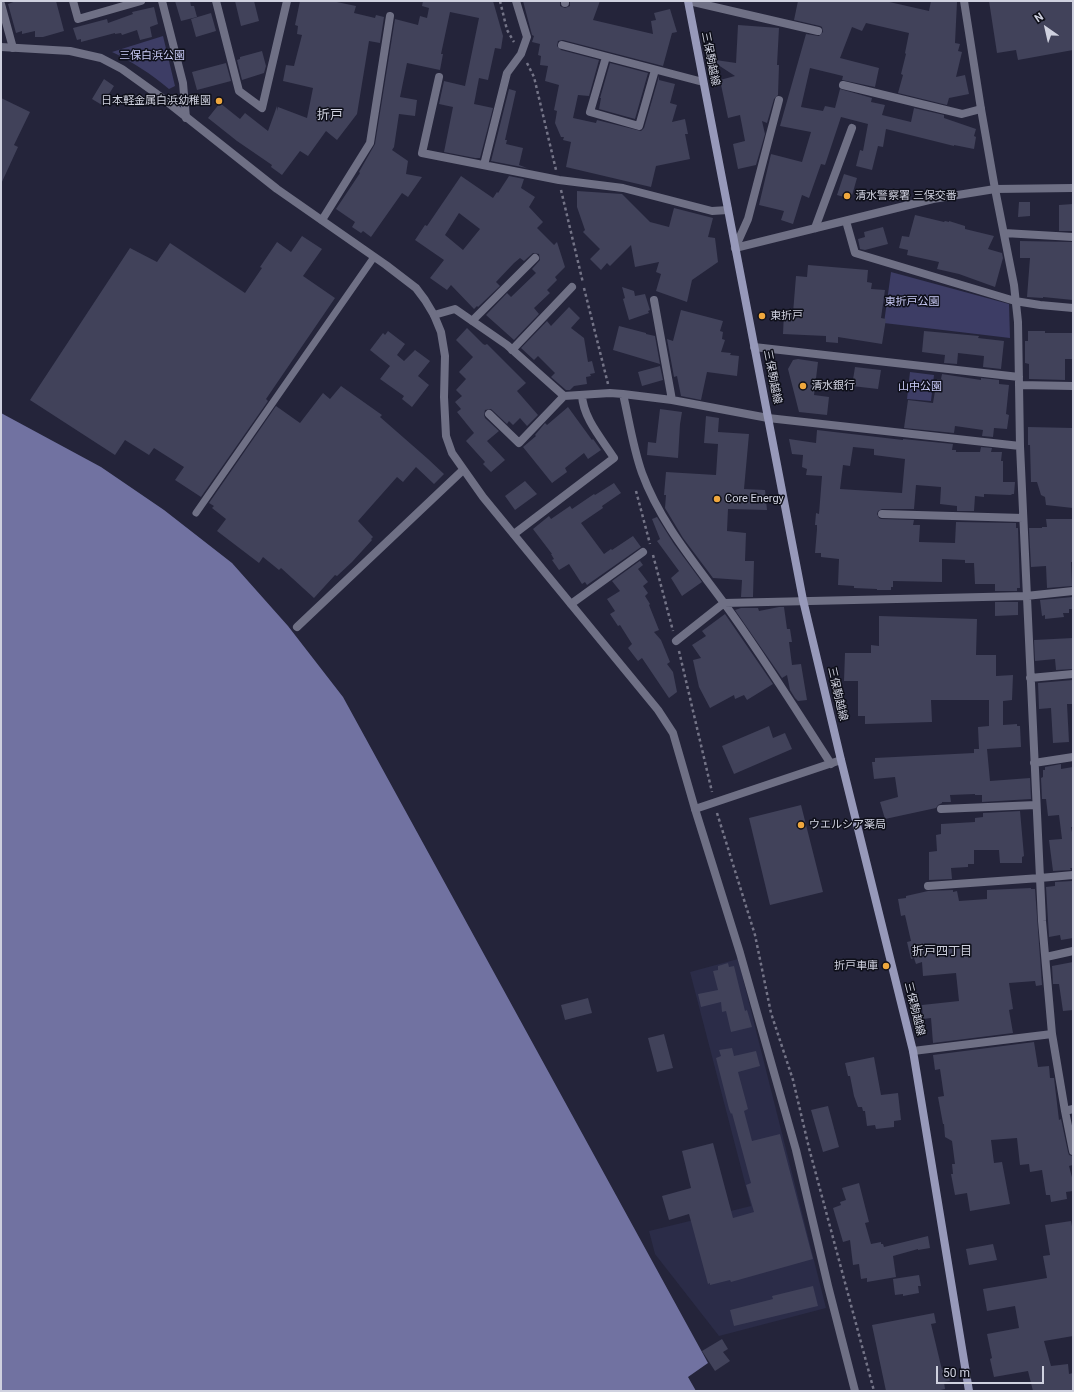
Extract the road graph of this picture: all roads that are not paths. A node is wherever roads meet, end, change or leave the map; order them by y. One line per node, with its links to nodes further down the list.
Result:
1 (73, 1): 2 (street)
2 (141, 1)
3 (162, 1): 22 (street)
4 (216, 1): 5 (street)
5 (287, 1)
6 (516, 1): 24 (street)
7 (688, 1): 11 (street); 18 (main road, 三保駒越線)
8 (964, 1): 21 (street)
9 (2, 8): 14 (street)
10 (390, 16): 28 (street)
11 (818, 31)
12 (562, 45): 15 (street)
13 (1, 48): 14 (street)
14 (13, 48): 22 (street)
15 (606, 57): 16 (street); 16 (street)
16 (655, 70): 18 (street)
17 (439, 77): 24 (street)
18 (703, 82): 27 (main road, 三保駒越線)
19 (843, 85): 21 (street)
20 (779, 100): 33 (street)
21 (981, 109): 26 (street)
22 (186, 118): 28 (street)
23 (852, 128): 30 (street)
24 (484, 165): 27 (street)
25 (1073, 188): 26 (street)
26 (995, 189): 29 (street); 31 (street)
27 (728, 210): 33 (main road, 三保駒越線)
28 (322, 220): 34 (street)
29 (846, 220): 30 (street); 38 (street)
30 (815, 228): 33 (street)
31 (1004, 233): 32 (street); 38 (street)
32 (1073, 237)
33 (735, 248): 42 (main road, 三保駒越線)
34 (374, 257): 40 (street); 54 (lane)
35 (535, 258): 41 (street)
36 (572, 287): 43 (street)
37 (654, 300): 49 (street)
38 (1016, 301): 39 (street); 44 (street)
39 (1073, 308)
40 (434, 315): 41 (street); 53 (street)
41 (472, 321): 43 (street)
42 (754, 347): 44 (street); 51 (main road, 三保駒越線)
43 (512, 350): 48 (street)
44 (1019, 381): 45 (street); 52 (street)
45 (1073, 386)
46 (623, 394): 47 (street); 49 (street); 62 (street)
47 (582, 395): 48 (street); 57 (street)
48 (564, 396): 50 (street)
49 (672, 400): 51 (street)
50 (489, 414)
51 (768, 418): 52 (street); 61 (main road, 三保駒越線)
52 (1020, 446): 56 (street)
53 (463, 470): 57 (street); 64 (street)
54 (196, 513)
55 (882, 514): 56 (street)
56 (1023, 518): 60 (street)
57 (514, 534): 63 (street)
58 (643, 552): 63 (street)
59 (1073, 591): 60 (street)
60 (1026, 596): 61 (street); 67 (street)
61 (803, 600): 62 (street); 69 (main road, 三保駒越線)
62 (724, 603): 65 (street); 71 (street)
63 (571, 604): 73 (street)
64 (298, 627)
65 (676, 641)
66 (1073, 674): 67 (street)
67 (1030, 678): 70 (street)
68 (1073, 757): 70 (street)
69 (841, 760): 71 (street); 81 (main road, 三保駒越線)
70 (1034, 763): 72 (street)
71 (831, 764): 73 (street)
72 (1036, 805): 74 (street); 76 (street)
73 (695, 809): 84 (street)
74 (941, 809)
75 (1073, 875): 76 (street)
76 (1040, 878): 77 (street); 79 (street)
77 (928, 886)
78 (1073, 952): 79 (street)
79 (1046, 957): 80 (street)
80 (1052, 1034): 81 (street); 82 (street)
81 (913, 1051): 85 (main road, 三保駒越線)
82 (1069, 1110): 83 (street)
83 (1073, 1151)
84 (855, 1391)
85 (969, 1391)

